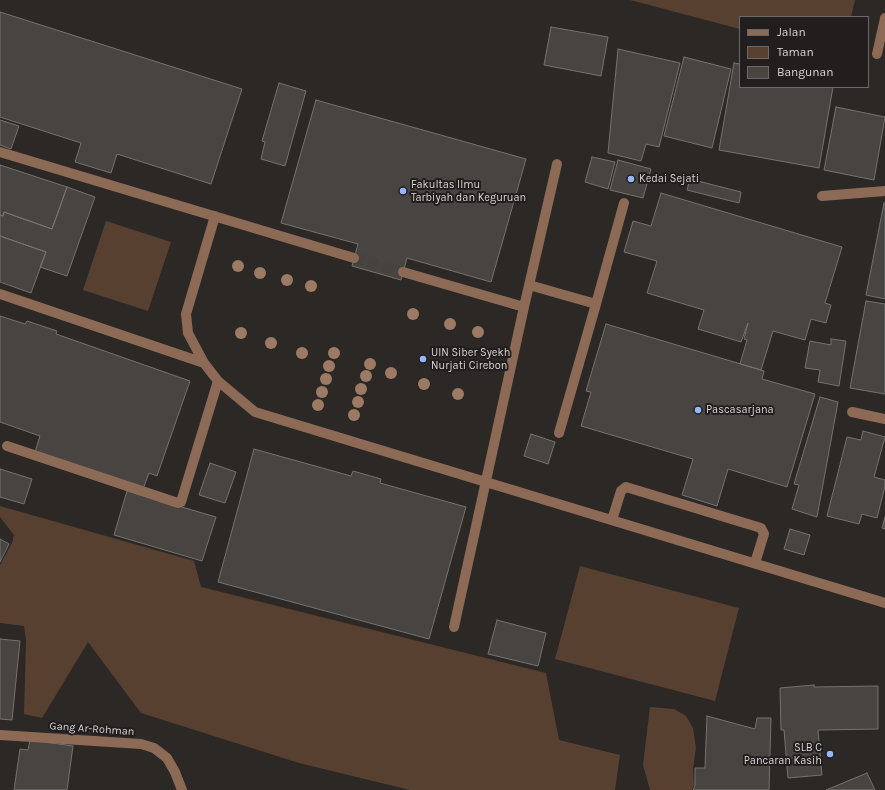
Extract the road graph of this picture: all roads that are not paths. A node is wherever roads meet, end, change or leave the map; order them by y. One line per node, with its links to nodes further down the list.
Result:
1 (885, 18): 2 (street)
2 (877, 54)
3 (0, 152): 8 (street)
4 (557, 164): 11 (street)
5 (885, 191): 6 (street)
6 (822, 196)
7 (624, 204): 13 (street)
8 (215, 216): 9 (street); 15 (street)
9 (354, 258)
10 (403, 272): 14 (street)
11 (529, 285): 13 (street); 14 (street)
12 (0, 294): 15 (street)
13 (596, 304): 19 (street)
14 (524, 307): 21 (street)
15 (204, 363): 16 (street)
16 (218, 381): 20 (street); 21 (street)
17 (852, 412): 18 (street)
18 (885, 419)
19 (559, 433)
20 (7, 446)
21 (486, 482): 22 (street); 25 (street)
22 (612, 520): 23 (street); 23 (street)
23 (755, 563): 24 (street)
24 (885, 603)
25 (454, 627)
26 (0, 735): 27 (street, Gang Ar-Rohman)
27 (182, 790)

